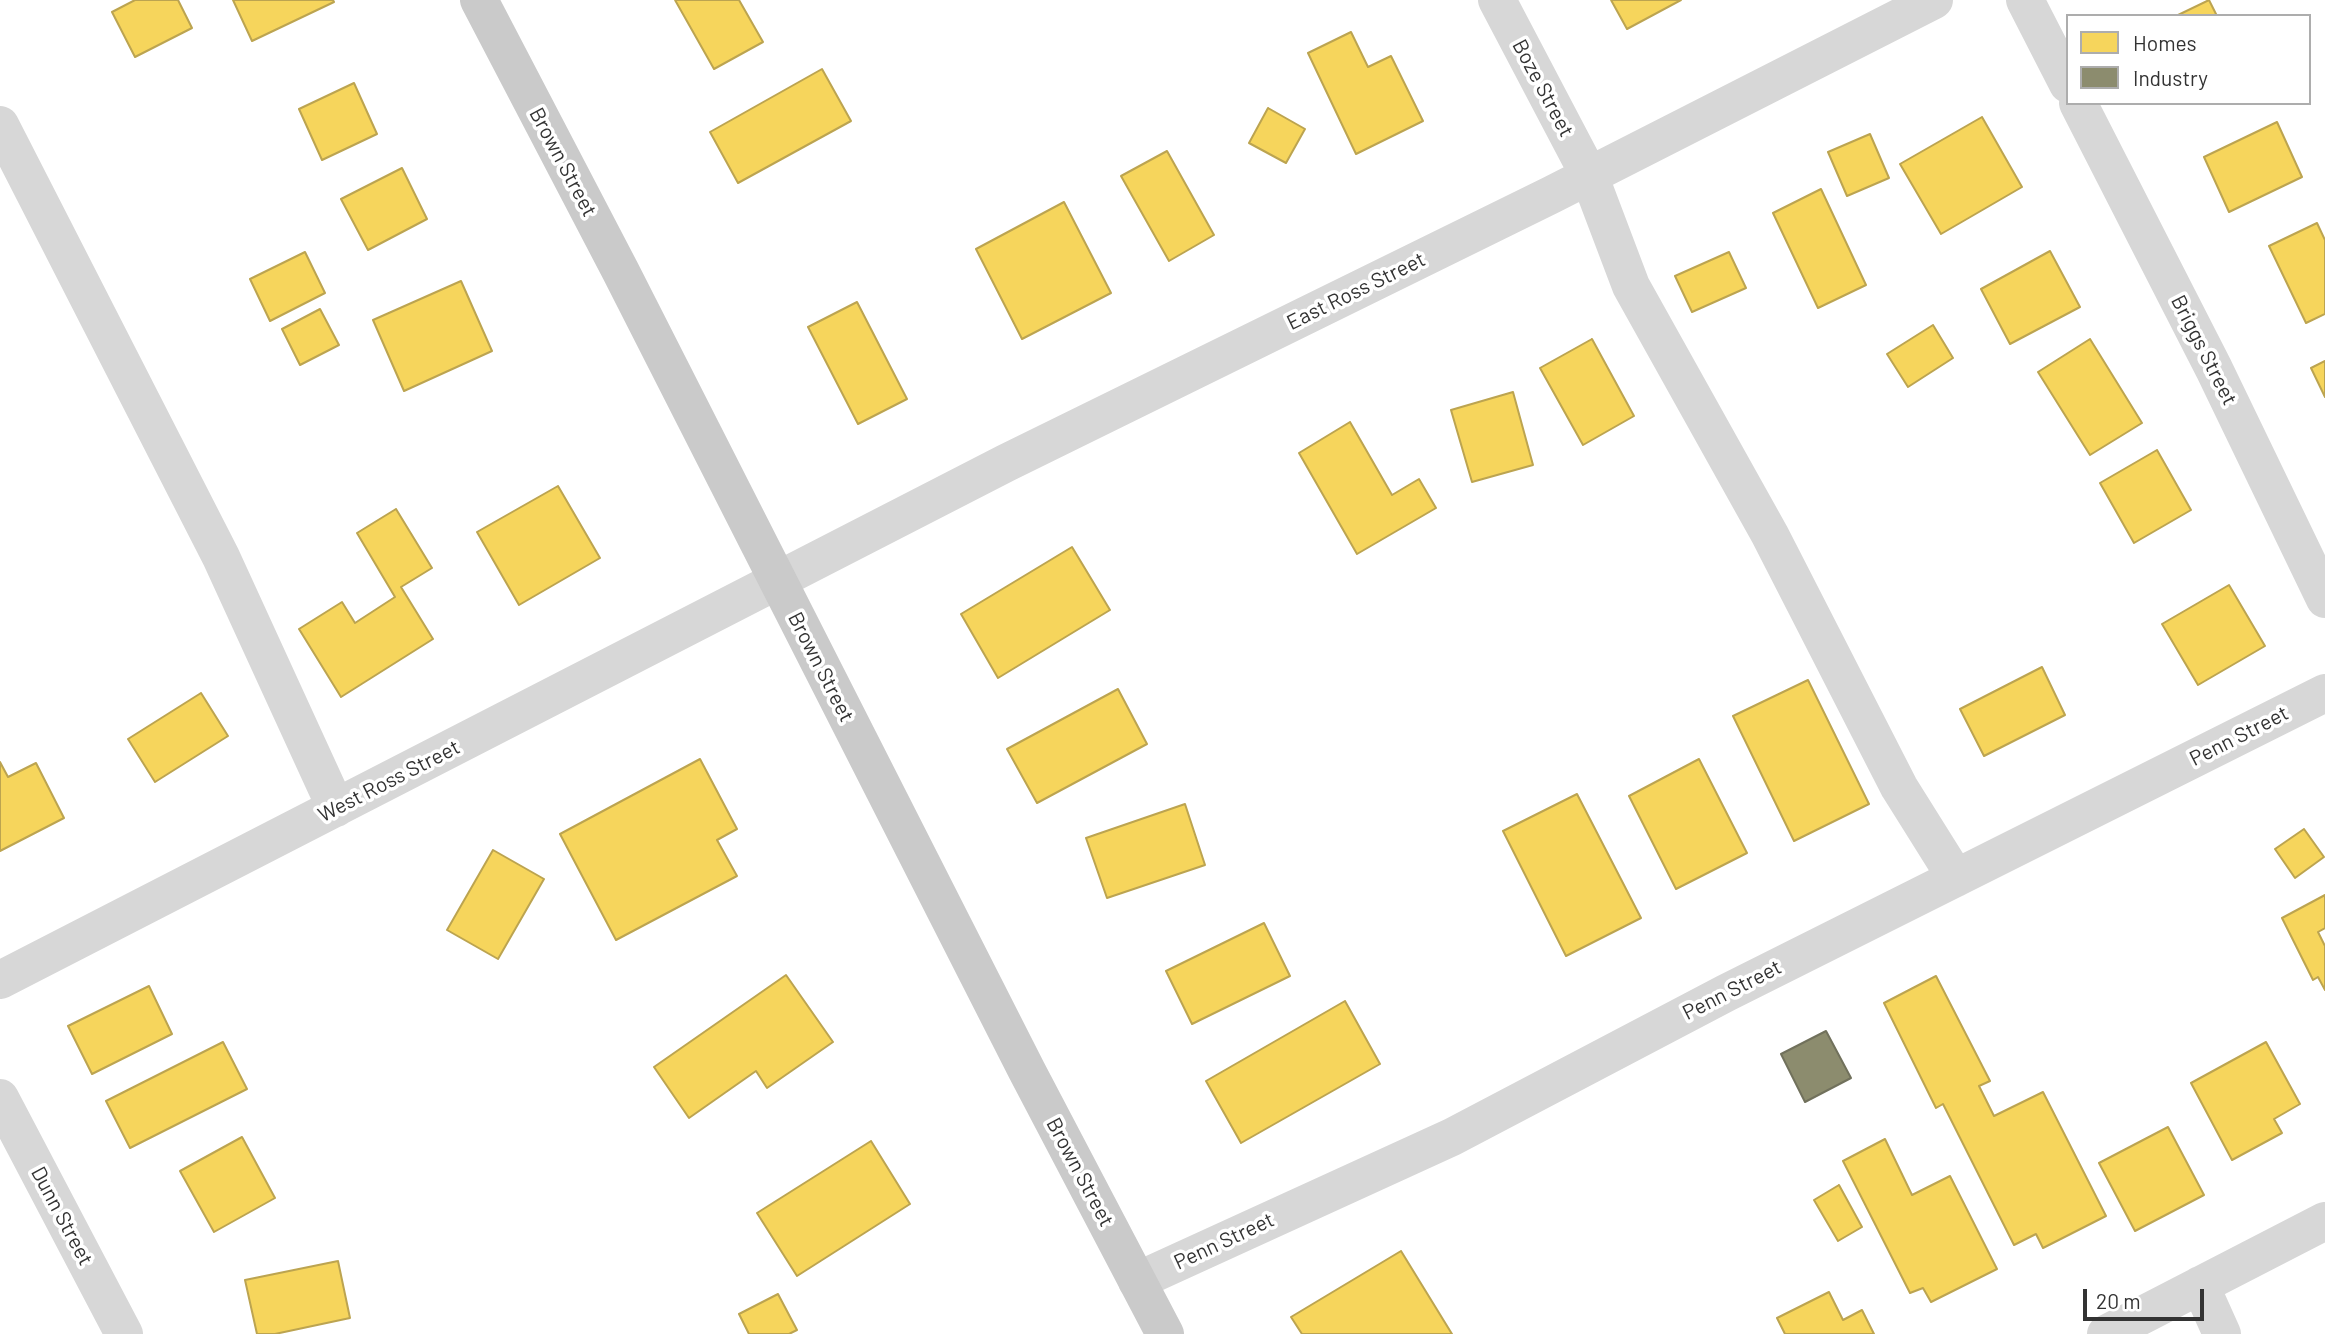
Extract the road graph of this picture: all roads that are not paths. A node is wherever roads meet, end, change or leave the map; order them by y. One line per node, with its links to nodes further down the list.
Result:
1 (479, 0): 9 (main road, Brown Street)
2 (1497, 0): 8 (street, Boze Street)
3 (1934, 0): 8 (street, East Ross Street)
4 (2025, 0): 5 (street)
5 (2066, 80)
6 (2079, 105): 10 (street, Briggs Street)
7 (0, 125): 12 (street)
8 (1588, 175): 9 (street, East Ross Street); 13 (street, Boze Street)
9 (777, 581): 12 (street, West Ross Street); 17 (main road, Brown Street)
10 (2325, 599)
11 (2325, 693): 13 (street, Penn Street)
12 (336, 808): 14 (street, West Ross Street)
13 (1956, 878): 17 (street, Penn Street)
14 (0, 981)
15 (0, 1098): 19 (street, Dunn Street)
16 (2325, 1221): 18 (street)
17 (1137, 1282): 20 (main road, Brown Street)
18 (2200, 1285): 21 (street); 22 (street)
19 (124, 1334)
20 (1165, 1334)
21 (2106, 1334)
22 (2222, 1334)

